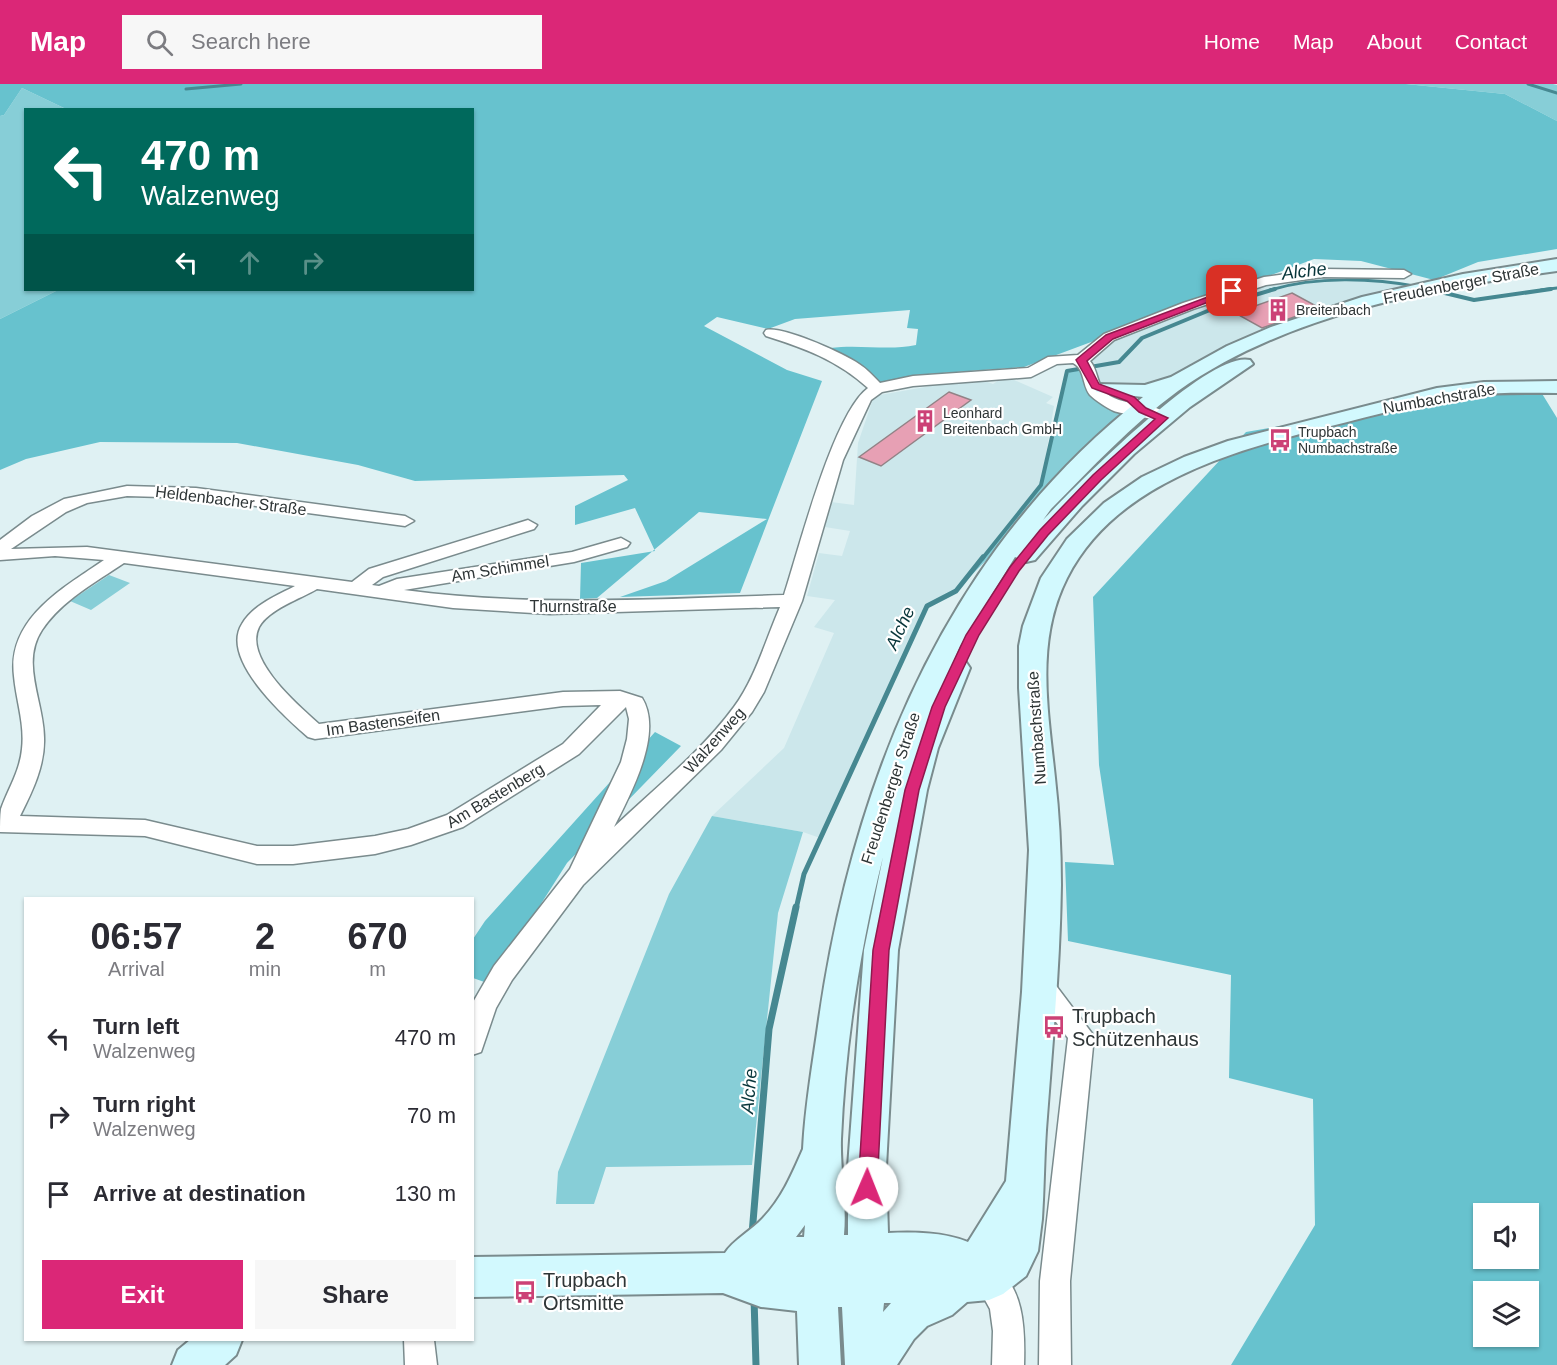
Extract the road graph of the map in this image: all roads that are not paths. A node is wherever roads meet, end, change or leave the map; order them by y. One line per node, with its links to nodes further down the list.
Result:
1 (1557, 265): 4 (main road, Freudenberger Straße)
2 (1404, 274): 7 (street)
3 (1557, 274): 4 (main road, Freudenberger Straße)
4 (1433, 291): 6 (main road, Freudenberger Straße); 10 (main road, Freudenberger Straße)
5 (771, 333): 9 (street)
6 (1189, 374): 7 (main road); 10 (main road, Freudenberger Straße)
7 (1092, 377): 9 (street); 10 (street)
8 (1557, 387): 24 (main road, Numbachstraße)
9 (877, 388): 20 (street, Walzenweg)
10 (1153, 414): 26 (main road, Freudenberger Straße); 28 (main road, Freudenberger Straße)
11 (405, 521): 14 (street, Heldenbacher Straße)
12 (528, 525): 18 (street)
13 (621, 543): 19 (street, Am Schimmel)
14 (0, 549)
15 (0, 555): 16 (street, Thurnstraße)
16 (120, 557): 17 (street, Thurnstraße); 22 (street)
17 (312, 584): 18 (street, Thurnstraße); 21 (street, Im Bastenseifen)
18 (354, 590): 19 (street, Thurnstraße)
19 (380, 593): 20 (street, Thurnstraße)
20 (792, 601): 23 (street, Walzenweg)
21 (620, 698): 22 (street, Am Bastenberg); 23 (street)
22 (3, 824)
23 (575, 879): 25 (street, Walzenweg)
24 (1042, 986): 31 (main road, Numbachstraße); 40 (street)
25 (474, 1038)
26 (822, 1149): 27 (main road); 29 (main road, Freudenberger Straße)
27 (770, 1264): 29 (main road); 30 (main road)
28 (866, 1268): 29 (main road); 31 (main road); 37 (main road, Freudenberger Straße)
29 (820, 1273): 36 (main road, Freudenberger Straße)
30 (474, 1277)
31 (973, 1282): 38 (main road, Numbachstraße); 39 (street)
32 (220, 1341): 34 (main road)
33 (419, 1341): 35 (street)
34 (193, 1365)
35 (421, 1365)
36 (820, 1365)
37 (866, 1365)
38 (873, 1365)
39 (1008, 1365)
40 (1055, 1365)

